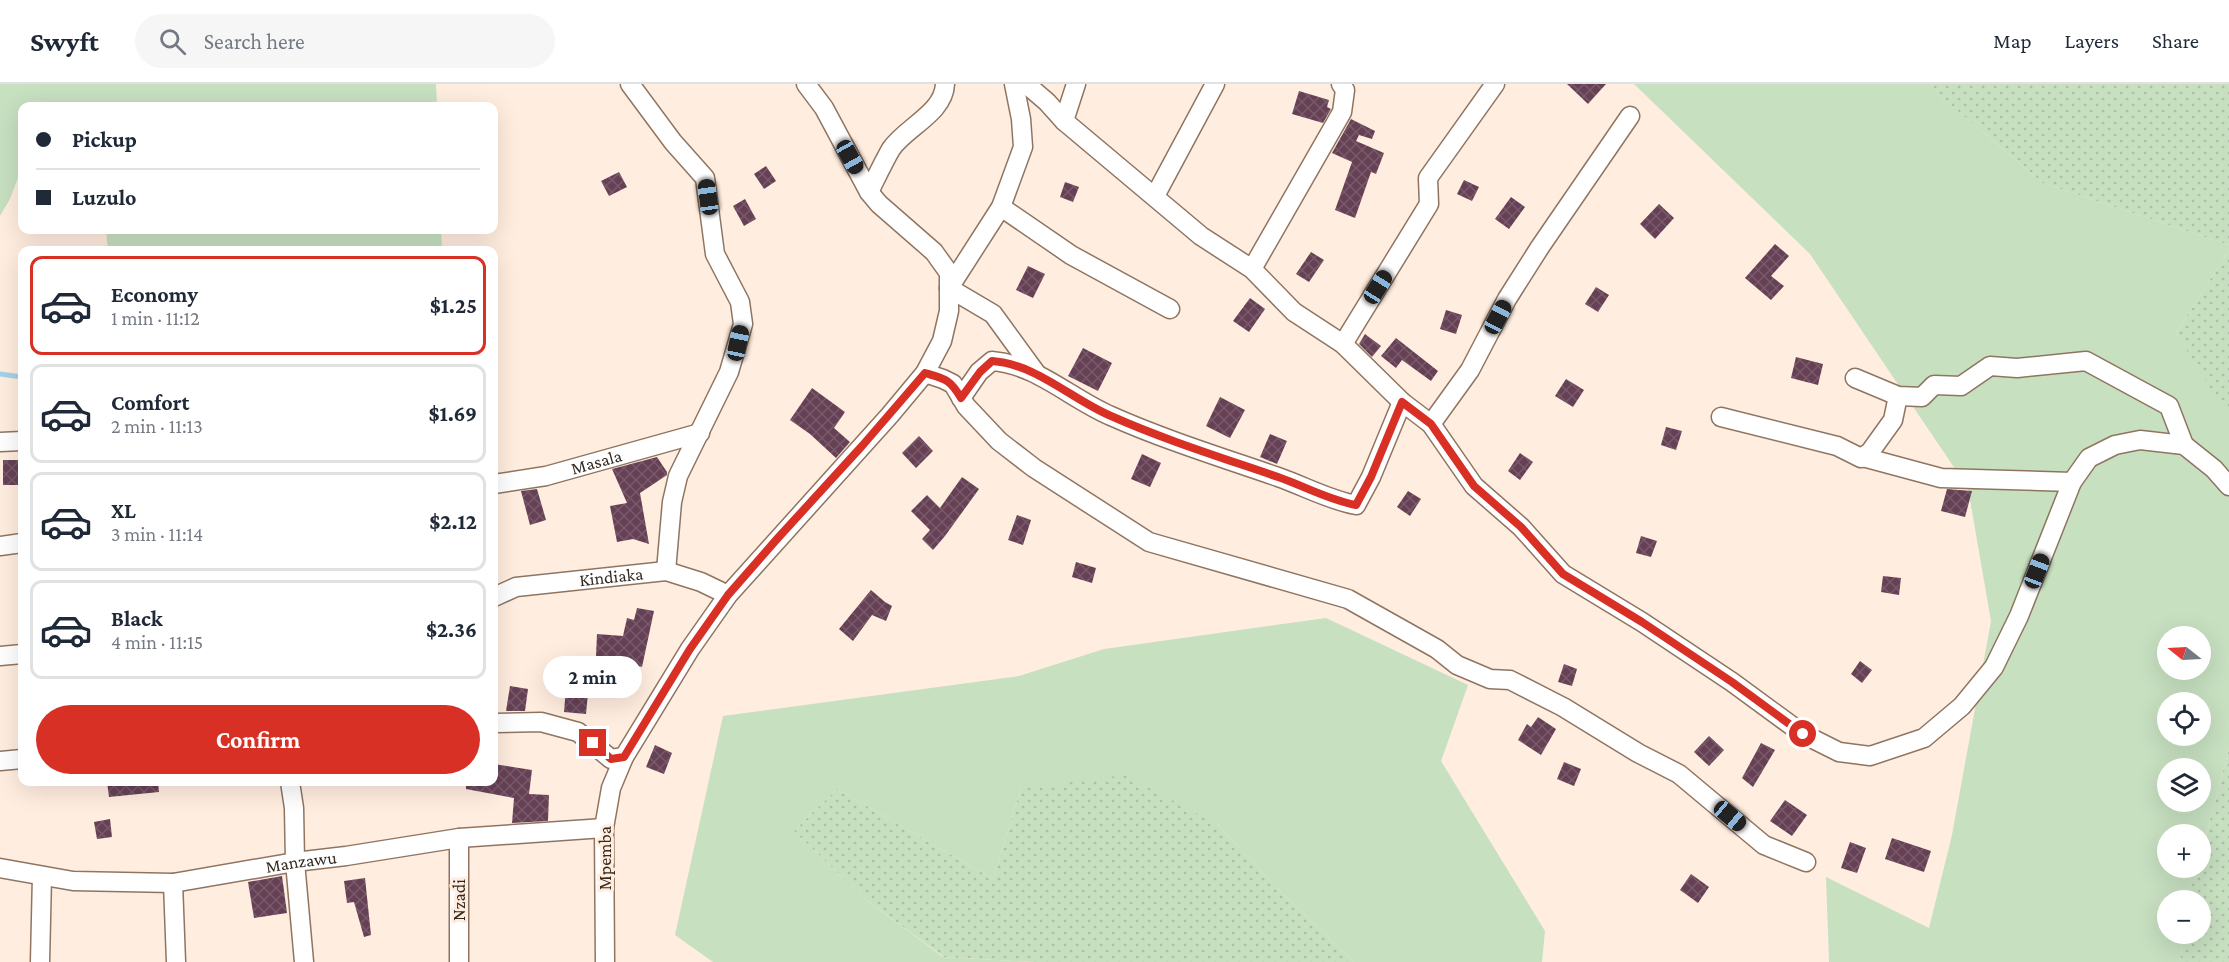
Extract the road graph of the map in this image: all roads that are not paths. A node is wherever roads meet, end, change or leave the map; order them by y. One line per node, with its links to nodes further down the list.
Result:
1 (630, 84): 27 (street)
2 (806, 84): 12 (street)
3 (945, 84): 12 (street)
4 (1014, 84): 14 (street)
5 (1026, 84): 11 (street)
6 (1076, 84): 11 (street)
7 (1215, 84): 13 (street)
8 (1341, 84): 15 (street)
9 (1495, 84): 18 (street)
10 (1630, 116): 26 (street)
11 (1064, 121): 13 (street)
12 (869, 192): 16 (street)
13 (1155, 196): 15 (street)
14 (1001, 207): 16 (street); 17 (street)
15 (1252, 269): 18 (street)
16 (949, 288): 19 (street, Mpemba); 20 (street)
17 (1170, 309)
18 (1342, 344): 24 (street)
19 (925, 373): 23 (street); 39 (street, Mpemba)
20 (1036, 373): 23 (street); 24 (street)
21 (1855, 378): 22 (street)
22 (1898, 396): 30 (street); 31 (street)
23 (961, 398): 50 (street)
24 (1402, 402): 26 (street)
25 (1721, 417): 31 (street)
26 (1431, 424): 32 (street)
27 (700, 434): 33 (street, Masala); 37 (street)
28 (18, 441): 29 (street)
29 (0, 442)
30 (2184, 445): 32 (street); 34 (street)
31 (1863, 457): 32 (street)
32 (2072, 482)
33 (498, 483)
34 (2229, 486)
35 (18, 544): 36 (street)
36 (0, 546)
37 (666, 571): 38 (street, Kindiaka); 39 (street, Kindiaka)
38 (498, 595)
39 (728, 595): 43 (street, Mpemba)
40 (18, 654): 41 (street)
41 (0, 656)
42 (498, 723): 43 (street)
43 (624, 757): 47 (street, Mpemba)
44 (18, 759): 45 (street)
45 (0, 761)
46 (291, 786): 49 (street)
47 (604, 828): 48 (street, Manzawu); 58 (street, Mpemba)
48 (459, 838): 49 (street, Manzawu); 57 (street, Nzadi)
49 (295, 862): 53 (street, Manzawu); 56 (street)
50 (1806, 862)
51 (0, 868): 52 (street, Manzawu)
52 (42, 876): 53 (street, Manzawu); 54 (street)
53 (173, 883): 55 (street)
54 (40, 962)
55 (176, 962)
56 (304, 962)
57 (459, 962)
58 (605, 962)

